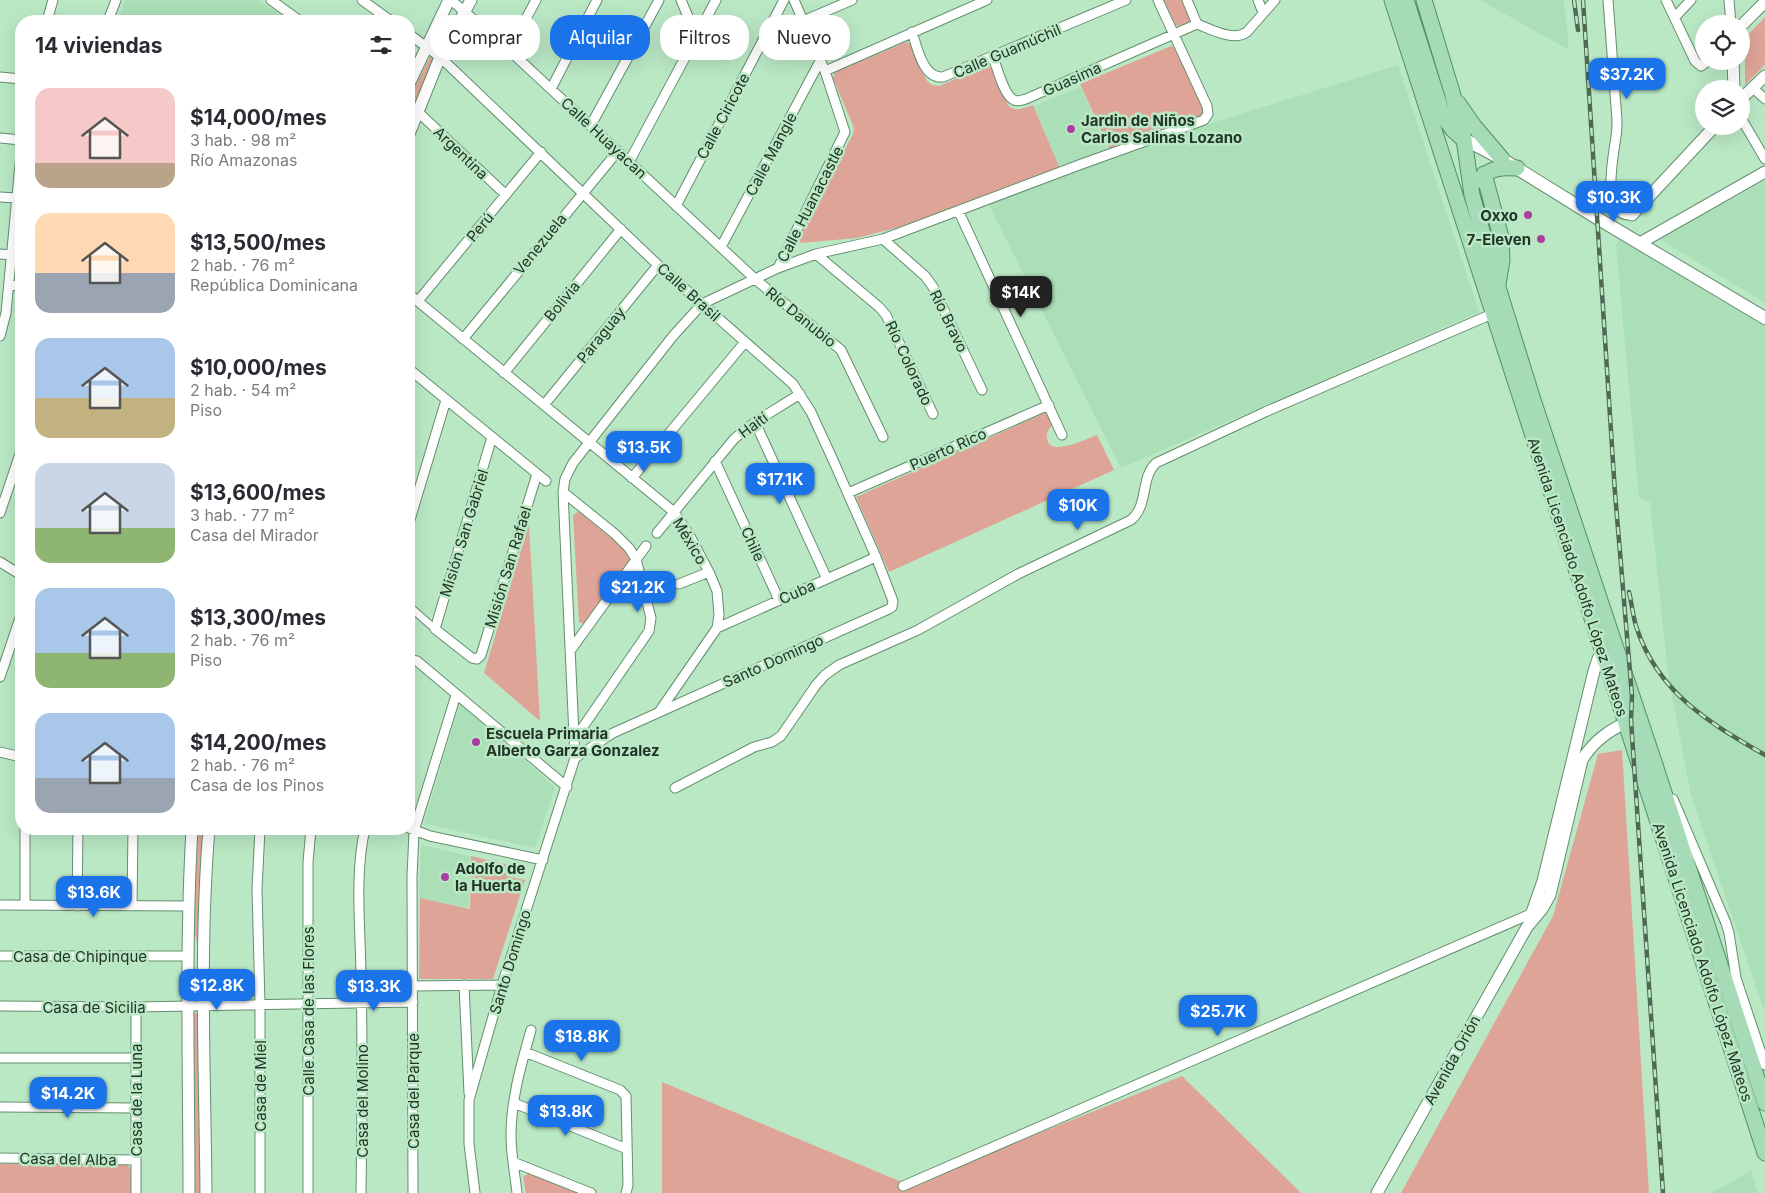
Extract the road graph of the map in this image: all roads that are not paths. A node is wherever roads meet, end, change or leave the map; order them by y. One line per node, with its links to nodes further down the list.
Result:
1 (116, 0): 34 (street)
2 (271, 0): 35 (street)
3 (362, 0): 36 (street)
4 (450, 0): 31 (street, Calle Huayacan); 51 (street)
5 (471, 0): 31 (street)
6 (536, 0): 39 (street)
7 (597, 0): 66 (street)
8 (659, 0): 72 (street)
9 (681, 0): 40 (street)
10 (716, 0): 41 (street)
11 (784, 0): 92 (street, Calle Ciricote)
12 (794, 0): 42 (street, Calle Huanacastle)
13 (852, 0): 43 (street)
14 (987, 0): 48 (street)
15 (1101, 0): 30 (street)
16 (1126, 0): 30 (street, Calle Guamúchil)
17 (1158, 0): 49 (street)
18 (1187, 0): 47 (street)
19 (1258, 0): 32 (street)
20 (1275, 0): 32 (street)
21 (1392, 0): 80 (main road, Avenida Licenciado Adolfo López Mateos)
22 (1406, 0): 77 (main road)
23 (1424, 0): 68 (main road, Avenida Licenciado Adolfo López Mateos)
24 (1608, 0): 95 (street)
25 (1666, 0): 45 (street)
26 (1691, 0): 45 (street)
27 (1730, 0): 44 (street)
28 (50, 2): 33 (street)
29 (1765, 2): 46 (street)
30 (1105, 9): 53 (street, Calle Guamúchil)
31 (465, 12): 37 (street); 38 (street, Calle Huayacan)
32 (1263, 13): 47 (street)
33 (48, 15)
34 (110, 15)
35 (292, 15)
36 (383, 15)
37 (463, 15)
38 (469, 15)
39 (528, 15)
40 (687, 15)
41 (708, 15)
42 (800, 15)
43 (817, 15)
44 (1731, 15)
45 (1675, 17): 59 (street)
46 (1750, 17)
47 (1197, 24): 49 (street)
48 (912, 32): 53 (street, Calle Guamúchil); 60 (street)
49 (1174, 35): 53 (street, Guasima); 94 (street)
50 (415, 38): 51 (street, Calle Brasil)
51 (427, 47): 52 (street, Calle Brasil); 61 (street)
52 (430, 49)
53 (993, 57)
54 (439, 60): 70 (street)
55 (443, 60): 79 (street, Calle Brasil)
56 (521, 60): 66 (street, Calle Huayacan)
57 (685, 60): 83 (street)
58 (820, 61): 60 (street, Calle Huanacastle); 99 (street, Calle Mangle)
59 (1695, 61)
60 (825, 71): 104 (street, Calle Huanacastle)
61 (415, 72)
62 (1765, 76): 65 (street)
63 (0, 77): 64 (street)
64 (15, 78)
65 (1753, 88): 67 (street); 69 (street)
66 (551, 89): 72 (street, Calle Huayacan)
67 (1750, 91)
68 (1452, 92): 77 (main road, Avenida Licenciado Adolfo López Mateos); 81 (main road)
69 (1765, 100)
70 (417, 111): 71 (street); 89 (street, Argentina)
71 (415, 117)
72 (591, 125): 78 (street, Calle Huayacan)
73 (1750, 133): 82 (street)
74 (1707, 135): 95 (street)
75 (0, 138): 76 (street)
76 (15, 139)
77 (1464, 139): 80 (main road); 81 (main road); 88 (main road, Avenida Licenciado Adolfo López Mateos)
78 (618, 151): 83 (street, Calle Huayacan); 87 (street, Venezuela)
79 (541, 152): 87 (street, Calle Brasil); 89 (street, Perú)
80 (1443, 159): 113 (main road, Avenida Licenciado Adolfo López Mateos)
81 (1502, 159): 84 (main road)
82 (1765, 159)
83 (629, 162): 92 (street, Calle Huayacan)
84 (1517, 168): 86 (main road); 98 (main road)
85 (1764, 171): 98 (street)
86 (1484, 174): 88 (main road); 108 (main road)
87 (583, 192): 96 (street, Calle Brasil); 116 (street, Venezuela)
88 (1472, 194): 108 (main road, Avenida Licenciado Adolfo López Mateos)
89 (506, 195): 110 (street, Perú)
90 (0, 197): 91 (street)
91 (15, 198)
92 (676, 206): 99 (street, Calle Huayacan)
93 (15, 212): 102 (street)
94 (958, 212): 97 (street); 124 (street)
95 (1632, 215)
96 (621, 229): 103 (street, Calle Brasil); 118 (street, Bolivia)
97 (883, 239): 101 (street); 120 (street, Río Bravo)
98 (1640, 244): 114 (main road)
99 (721, 247): 105 (street, Calle Huayacan)
100 (0, 254): 102 (street)
101 (816, 254): 104 (street); 125 (street, Río Colorado)
102 (12, 255): 106 (street)
103 (658, 265): 111 (street, Calle Brasil); 123 (street, Paraguay)
104 (778, 268): 105 (street)
105 (755, 279): 111 (street); 129 (street, Río Danubio)
106 (9, 285): 107 (street); 112 (street)
107 (15, 286)
108 (1498, 288): 158 (main road, Avenida Licenciado Adolfo López Mateos)
109 (415, 299): 110 (street, México)
110 (418, 301): 116 (street, México)
111 (702, 304): 117 (street, Calle Brasil); 130 (street)
112 (3, 312): 115 (street)
113 (1492, 314): 158 (main road, Avenida Licenciado Adolfo López Mateos); 173 (street)
114 (1765, 318)
115 (0, 336)
116 (463, 339): 118 (street, México)
117 (745, 342): 121 (street, Calle Brasil); 134 (street)
118 (504, 373): 123 (street, México)
119 (415, 374): 122 (street)
120 (982, 390)
121 (800, 394): 126 (street, Haití); 137 (street, Calle Brasil)
122 (446, 400): 128 (street); 138 (street)
123 (544, 405): 130 (street, México)
124 (1049, 405): 127 (street); 137 (street, Puerto Rico)
125 (933, 414)
126 (755, 422): 131 (street, Haití); 148 (street)
127 (1062, 435)
128 (492, 437): 133 (street); 156 (street, Misión San Gabriel)
129 (883, 437)
130 (589, 443): 134 (street, México); 136 (street)
131 (715, 461): 139 (street, Haití); 152 (street, Chile)
132 (15, 469): 140 (street)
133 (537, 474): 135 (street); 156 (street, Misión San Rafael)
134 (632, 478): 139 (street, México)
135 (546, 481)
136 (563, 492): 144 (street); 159 (street)
137 (848, 493): 143 (street, Calle Brasil)
138 (415, 503)
139 (674, 512): 141 (street, Haití); 147 (street, México)
140 (0, 513)
141 (657, 533)
142 (646, 546): 144 (street)
143 (876, 558): 148 (street, Cuba); 153 (street, Calle Brasil)
144 (636, 559): 151 (street); 159 (street)
145 (0, 562): 146 (street)
146 (15, 571)
147 (709, 572): 149 (street); 155 (street, México)
148 (827, 579): 152 (street, Cuba)
149 (679, 584)
150 (666, 590): 151 (street)
151 (646, 597): 165 (street)
152 (779, 600): 155 (street, Cuba)
153 (893, 604): 163 (street, Santo Domingo)
154 (415, 611): 156 (street)
155 (717, 628): 163 (street)
156 (435, 629)
157 (15, 633): 161 (street)
158 (1608, 646): 164 (main road, Avenida Licenciado Adolfo López Mateos); 169 (street, Avenida Orión)
159 (570, 651): 165 (street)
160 (415, 661): 162 (street)
161 (0, 677)
162 (456, 695): 172 (street); 174 (street, Casa del Parque)
163 (659, 712): 168 (street, Santo Domingo)
164 (1632, 720): 169 (street, Avenida Orión); 170 (main road, Avenida Licenciado Adolfo López Mateos); 171 (main road, Avenida Licenciado Adolfo López Mateos)
165 (574, 740): 168 (street)
166 (0, 752): 167 (street)
167 (15, 756)
168 (575, 758): 172 (street, Santo Domingo)
169 (1577, 758): 191 (street, Avenida Orión)
170 (1637, 758): 171 (street); 216 (main road, Avenida Licenciado Adolfo López Mateos)
171 (1655, 766): 209 (street); 212 (main road, Avenida Licenciado Adolfo López Mateos)
172 (567, 787): 185 (street, Santo Domingo)
173 (676, 788)
174 (415, 821)
175 (415, 831): 185 (street)
176 (25, 835): 187 (street)
177 (78, 835): 188 (street)
178 (133, 835): 189 (street)
179 (192, 835): 190 (street)
180 (209, 835): 202 (street)
181 (260, 835): 199 (street, Casa de Miel)
182 (311, 835): 200 (street, Calle Casa de las Flores)
183 (364, 835): 198 (street, Casa del Molino)
184 (412, 835): 195 (street, Casa del Parque)
185 (543, 860): 194 (street, Santo Domingo)
186 (0, 905): 187 (street)
187 (26, 905): 188 (street)
188 (77, 906): 189 (street)
189 (132, 906): 190 (street)
190 (188, 906): 193 (street)
191 (1537, 911): 220 (street); 232 (street, Avenida Orión)
192 (0, 956): 193 (street, Casa de Chipinque)
193 (189, 956): 201 (street)
194 (502, 985): 196 (street); 210 (street, Santo Domingo)
195 (413, 986): 196 (street); 197 (street, Casa del Parque)
196 (464, 986): 210 (street)
197 (413, 1002): 198 (street, Casa de Sicilia); 227 (street, Casa del Parque)
198 (362, 1003): 200 (street, Casa de Sicilia); 226 (street, Casa del Molino)
199 (260, 1004): 200 (street, Casa de Sicilia); 202 (street, Casa de Sicilia); 224 (street, Casa de Miel)
200 (308, 1004): 225 (street, Calle Casa de las Flores)
201 (189, 1005): 202 (street, Casa de Sicilia); 204 (street, Casa de Sicilia); 222 (street)
202 (204, 1005): 223 (street)
203 (0, 1006): 204 (street, Casa de Sicilia)
204 (136, 1008): 208 (street, Casa de la Luna)
205 (531, 1030): 206 (street)
206 (525, 1052): 211 (street); 215 (street)
207 (0, 1058): 208 (street)
208 (136, 1058): 214 (street, Casa de la Luna)
209 (1765, 1065)
210 (469, 1100): 228 (street, Santo Domingo)
211 (514, 1103): 215 (street); 219 (street)
212 (1765, 1103)
213 (0, 1107): 214 (street)
214 (136, 1108): 218 (street, Casa de la Luna)
215 (627, 1149): 231 (street)
216 (1765, 1153)
217 (0, 1158): 218 (street, Casa del Alba)
218 (136, 1160): 221 (street, Casa de la Luna)
219 (514, 1162): 229 (street); 230 (street)
220 (903, 1186)
221 (136, 1193)
222 (188, 1193)
223 (206, 1193)
224 (260, 1193)
225 (308, 1193)
226 (362, 1193)
227 (413, 1193)
228 (475, 1193)
229 (517, 1193)
230 (591, 1193)
231 (626, 1193)
232 (1377, 1193)

